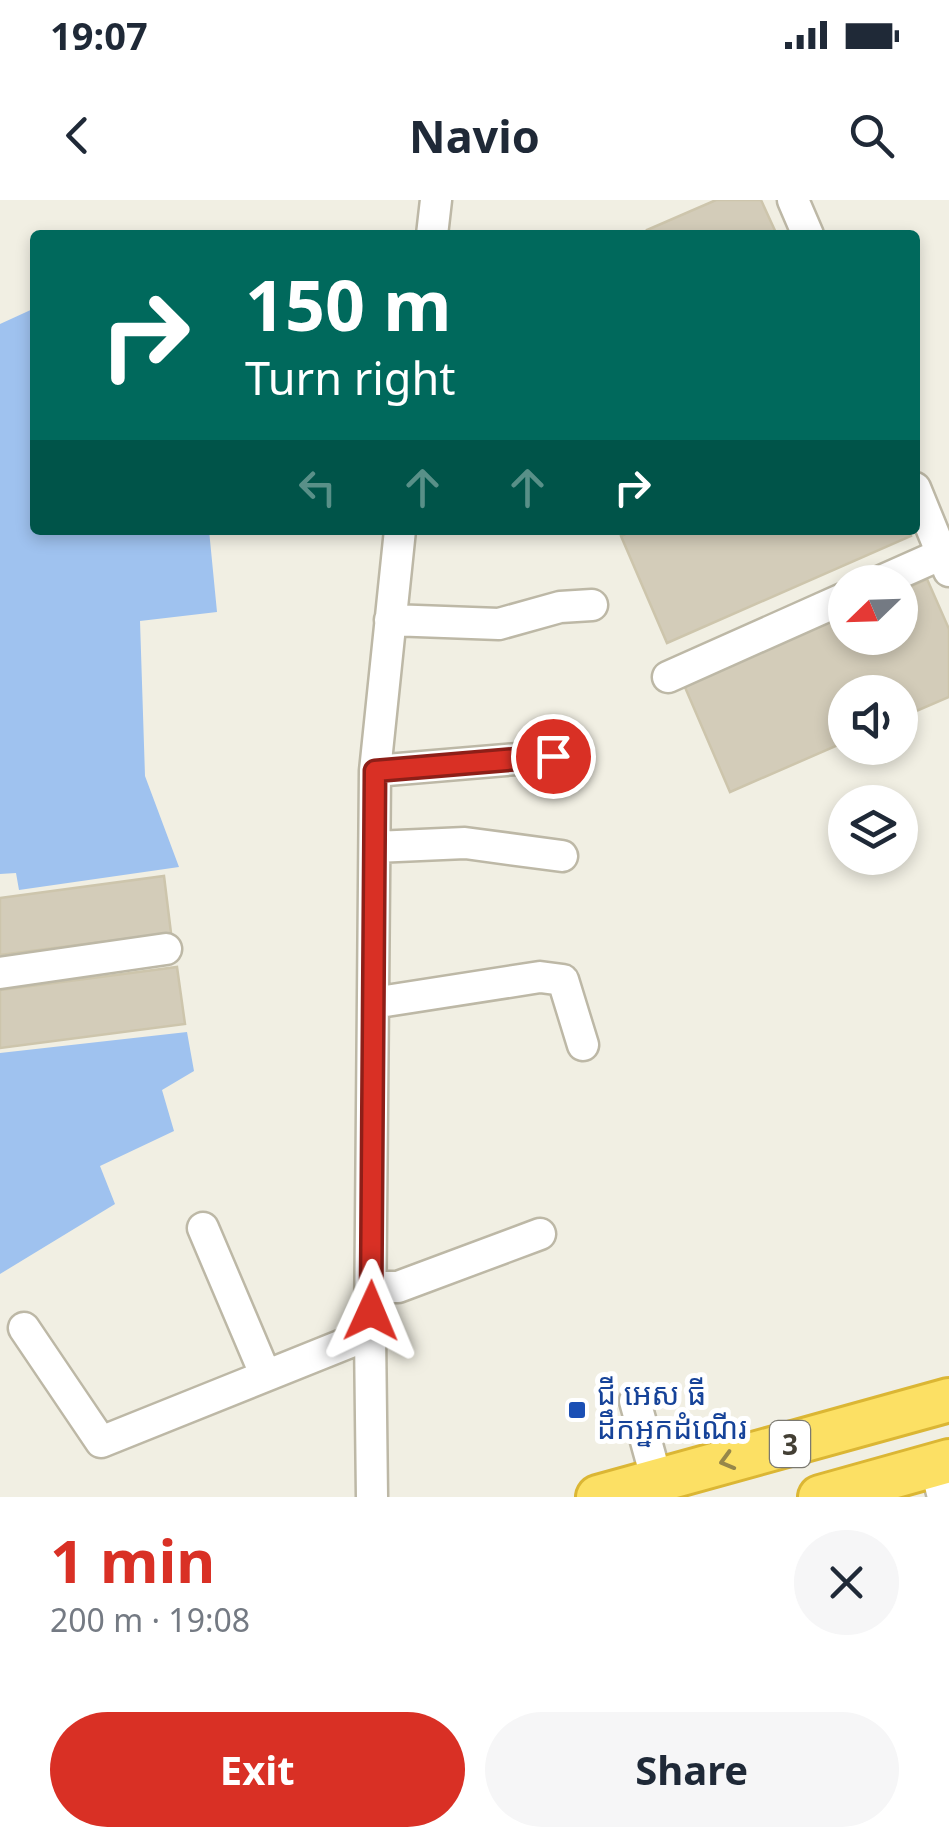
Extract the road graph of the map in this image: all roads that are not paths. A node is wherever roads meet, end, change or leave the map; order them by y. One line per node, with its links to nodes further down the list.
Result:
1 (436, 200): 3 (street)
2 (793, 200): 4 (street)
3 (433, 230)
4 (806, 230)
5 (920, 500): 7 (street)
6 (399, 535): 11 (street)
7 (946, 562): 8 (street)
8 (918, 570)
9 (592, 605): 11 (street)
10 (828, 606): 12 (street)
11 (390, 620): 14 (street)
12 (668, 677)
13 (553, 756): 14 (street)
14 (375, 771): 15 (street)
15 (375, 847): 16 (street); 19 (street)
16 (562, 856)
17 (166, 949): 18 (street)
18 (0, 973)
19 (373, 1003): 20 (street); 23 (street)
20 (583, 1045)
21 (203, 1228): 26 (street)
22 (540, 1234): 23 (street)
23 (372, 1287): 25 (street)
24 (24, 1328): 26 (street)
25 (370, 1334): 26 (street); 31 (street)
26 (265, 1374)
27 (949, 1400): 30 (highway, 3, one-way to 30)
28 (635, 1401): 30 (street)
29 (942, 1474): 33 (highway, 3)
30 (657, 1481): 32 (highway, 3)
31 (372, 1497)
32 (598, 1497)
33 (820, 1497)

